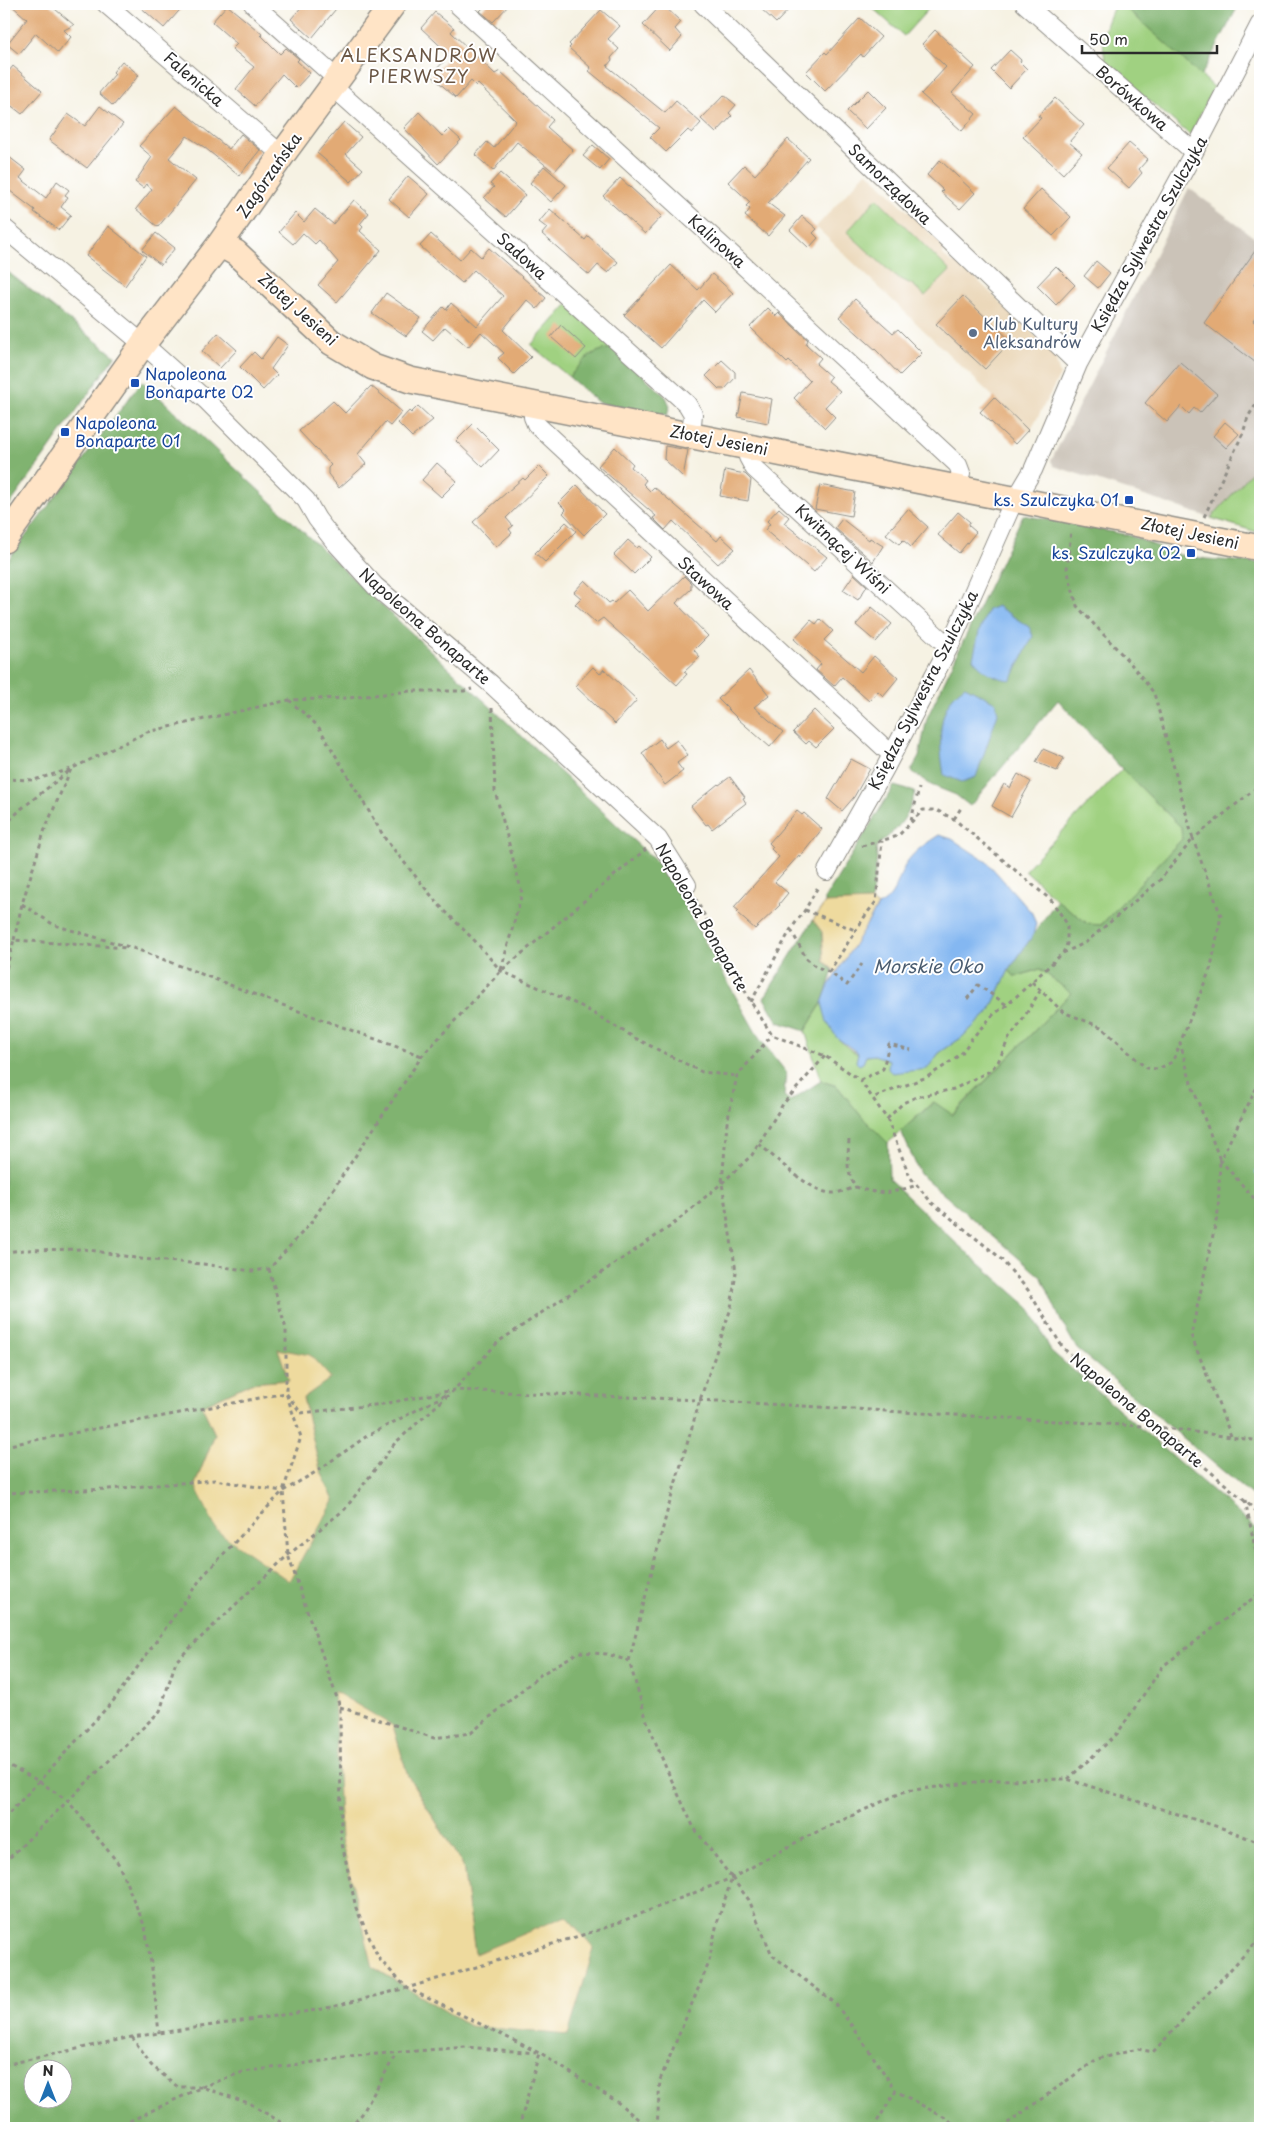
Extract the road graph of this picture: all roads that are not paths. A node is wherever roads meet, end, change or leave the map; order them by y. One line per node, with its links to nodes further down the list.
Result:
1 (106, 4): 10 (street, Falenicka)
2 (253, 4): 8 (street, Sadowa)
3 (393, 4): 8 (street, Zagórzańska)
4 (457, 4): 18 (street, Kalinowa)
5 (703, 4): 14 (street, Samorządowa)
6 (1025, 4): 9 (street, Borówkowa)
7 (1260, 24): 9 (street, Księdza Sylwestra Szulczyka)
8 (335, 83): 10 (street, Zagórzańska); 16 (street, Sadowa)
9 (1194, 152): 14 (street, Księdza Sylwestra Szulczyka)
10 (282, 155): 12 (street, Zagórzańska)
11 (4, 228): 13 (street, Napoleona Bonaparte)
12 (220, 244): 13 (street, Zagórzańska); 15 (street, Złotej Jesieni)
13 (143, 344): 20 (street, Zagórzańska); 25 (street, Napoleona Bonaparte)
14 (1078, 364): 19 (street, Księdza Sylwestra Szulczyka)
15 (534, 404): 16 (street, Złotej Jesieni); 23 (street, Stawowa)
16 (691, 435): 17 (street, Złotej Jesieni)
17 (750, 446): 18 (street, Złotej Jesieni); 22 (street, Kwitnącej Wiśni)
18 (957, 488): 19 (street, Złotej Jesieni)
19 (1015, 499): 21 (street, Złotej Jesieni); 22 (street, Księdza Sylwestra Szulczyka)
20 (4, 540)
21 (1260, 548)
22 (949, 647): 23 (street, Księdza Sylwestra Szulczyka)
23 (892, 755): 24 (street, Księdza Sylwestra Szulczyka)
24 (827, 871)
25 (687, 885)

